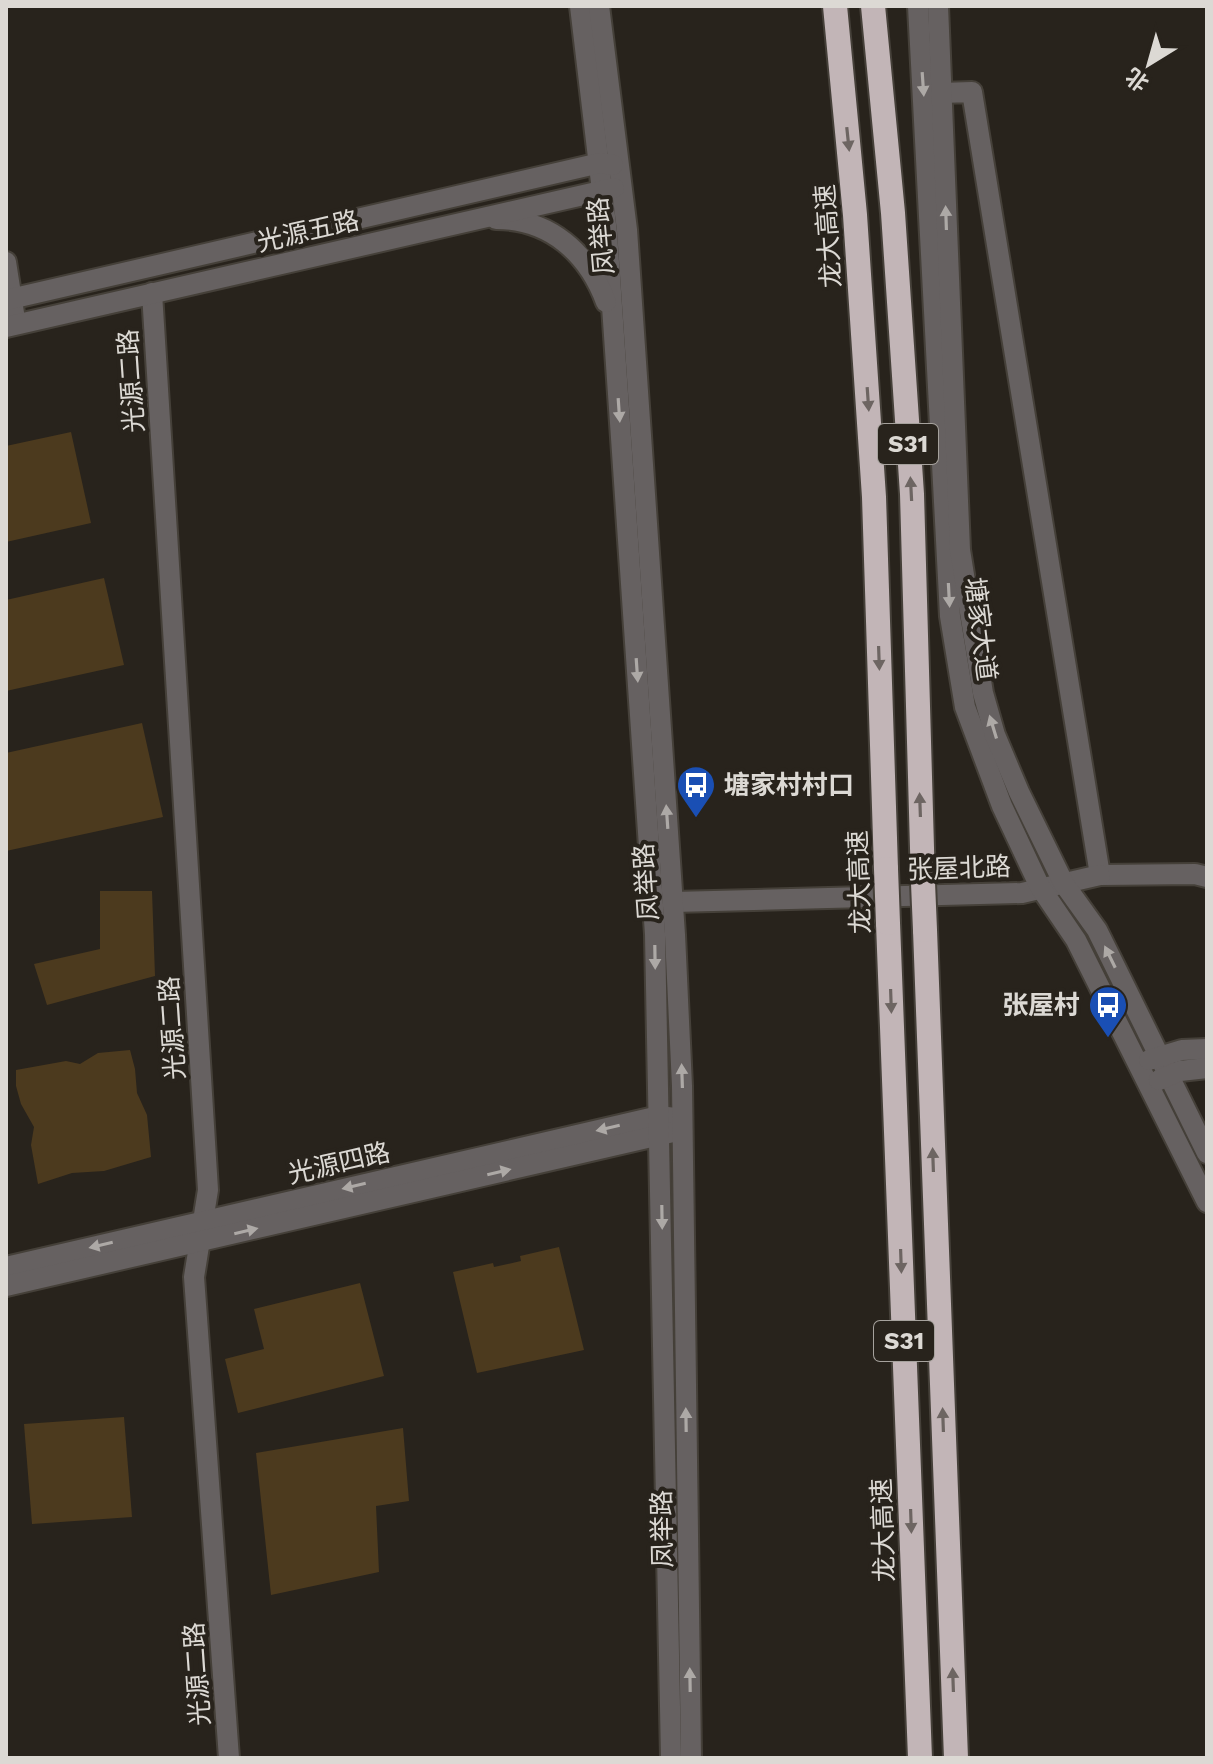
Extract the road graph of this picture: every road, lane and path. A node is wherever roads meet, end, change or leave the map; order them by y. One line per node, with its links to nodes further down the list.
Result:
1 (580, 6): 8 (street, 凤举路)
2 (599, 6): 8 (street, 凤举路)
3 (835, 6): 36 (highway, 龙大高速 / S31, one-way to 36, bridge)
4 (873, 6): 37 (highway, S31, one-way to 4, bridge)
5 (918, 6): 18 (street, 塘家大道, one-way to 18)
6 (938, 6): 7 (street, 塘家大道)
7 (941, 93): 15 (street); 17 (street, 塘家大道, one-way to 7)
8 (611, 177): 9 (street, 光源五路); 12 (street, 光源五路); 14 (street, 凤举路); 19 (street, 凤举路, one-way to 8)
9 (476, 219): 11 (street, 光源五路); 14 (street)
10 (6, 262): 12 (street)
11 (152, 293): 13 (street, 光源五路); 30 (street, 光源二路)
12 (9, 300): 13 (street)
13 (10, 326)
14 (614, 333): 26 (street, 凤举路, one-way to 26)
15 (1100, 875): 16 (street, 张屋北路); 17 (street, 张屋北路)
16 (1207, 877)
17 (1064, 884): 18 (street, 张屋北路); 21 (street, 塘家大道, one-way to 17)
18 (1040, 887): 19 (street, 张屋北路); 22 (street, 塘家大道)
19 (673, 902): 27 (street, 凤举路, one-way to 19)
20 (1207, 1049): 21 (street)
21 (1159, 1056): 22 (street); 24 (street, 塘家大道)
22 (1138, 1064): 25 (street, 塘家大道)
23 (1207, 1068): 24 (street)
24 (1169, 1076): 25 (street); 28 (street, 塘家大道)
25 (1148, 1085): 29 (street, 塘家大道)
26 (660, 1126): 27 (street, 光源四路); 30 (street, 光源四路); 34 (street, 凤举路, one-way to 34)
27 (682, 1126): 35 (street, 凤举路, one-way to 27)
28 (1207, 1153)
29 (1207, 1202)
30 (201, 1231): 31 (street, 光源四路, one-way to 31); 32 (street, 光源四路); 33 (street, 光源二路)
31 (6, 1267)
32 (6, 1286)
33 (229, 1758)
34 (671, 1758)
35 (691, 1758)
36 (920, 1758)
37 (956, 1758)

